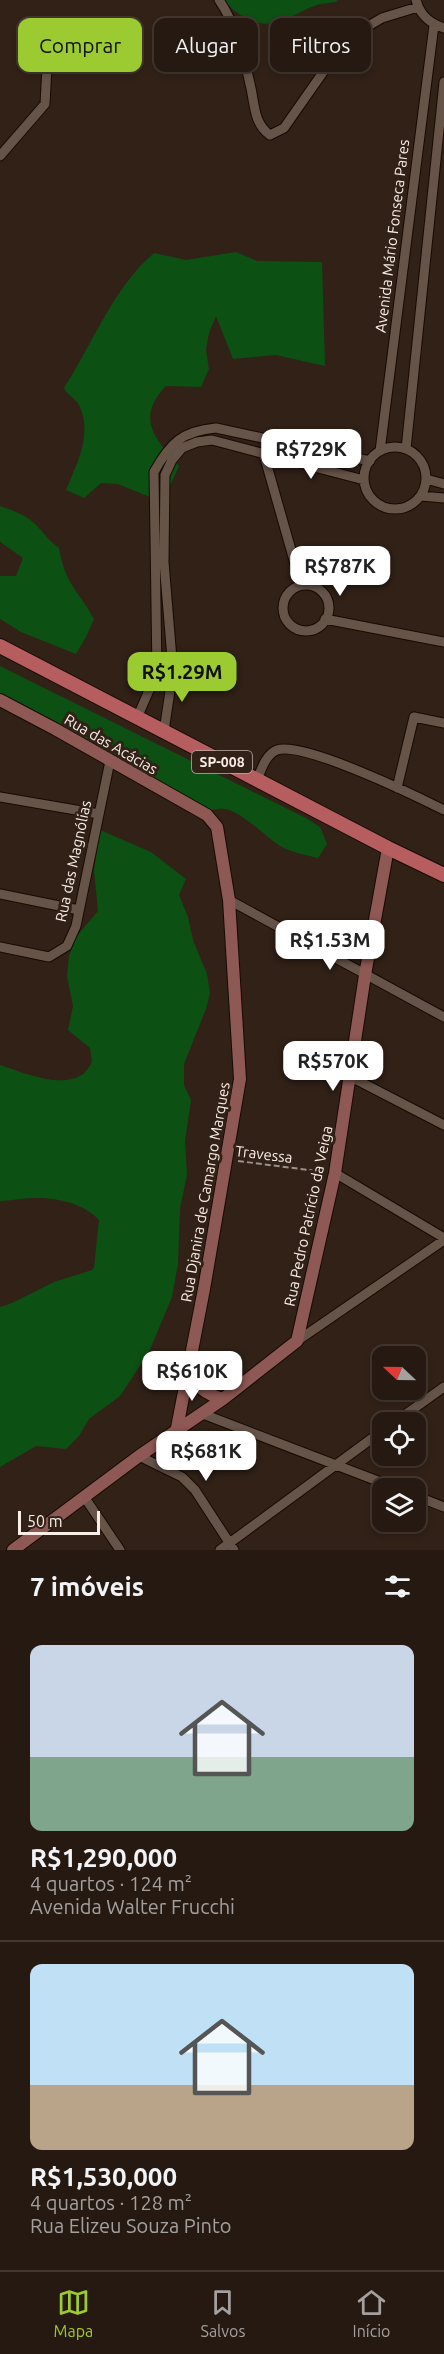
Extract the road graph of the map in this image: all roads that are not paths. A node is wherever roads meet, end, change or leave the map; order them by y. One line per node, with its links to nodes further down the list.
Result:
1 (219, 0): 2 (street)
2 (417, 4): 3 (street)
3 (434, 25): 4 (street); 9 (street, Avenida Mário Fonseca Pares)
4 (444, 27)
5 (47, 72): 7 (street)
6 (444, 82): 8 (street)
7 (0, 156)
8 (406, 449): 9 (street); 12 (street)
9 (380, 451): 11 (street)
10 (264, 455): 13 (street); 17 (street); 22 (street)
11 (370, 461): 13 (street); 21 (street)
12 (426, 478): 14 (street); 15 (street)
13 (364, 480): 15 (street)
14 (444, 484)
15 (421, 496): 16 (street)
16 (444, 498)
17 (301, 585): 18 (street); 18 (street)
18 (326, 619): 19 (street)
19 (444, 642)
20 (0, 646): 24 (main road, SP-008)
21 (157, 672): 22 (street); 24 (street)
22 (173, 672): 26 (street)
23 (0, 700): 27 (street, Rua das Acácias)
24 (137, 718): 26 (main road, SP-008)
25 (444, 723): 29 (street)
26 (164, 731): 28 (main road, SP-008)
27 (110, 761): 32 (street, Rua das Magnólias); 33 (street, Rua das Acácias)
28 (256, 780): 29 (street); 34 (main road, SP-008)
29 (397, 788): 31 (street)
30 (0, 797): 32 (street)
31 (444, 810)
32 (99, 814): 38 (street, Rua das Magnólias)
33 (207, 815): 37 (street, Rua Djanira de Camargo Marques)
34 (388, 848): 35 (main road, SP-008); 40 (street, Rua Pedro Patrício da Veiga)
35 (444, 875)
36 (0, 894): 38 (street)
37 (229, 900): 40 (street); 47 (street, Rua Djanira de Camargo Marques)
38 (79, 910): 39 (street, Rua das Magnólias)
39 (0, 947)
40 (365, 975): 41 (street); 42 (street, Rua Pedro Patrício da Veiga)
41 (444, 1017)
42 (351, 1077): 43 (street); 44 (street, Rua Pedro Patrício da Veiga)
43 (444, 1125)
44 (335, 1173): 45 (street); 46 (street, Rua Pedro Patrício da Veiga)
45 (444, 1239): 46 (street)
46 (297, 1341): 49 (street)
47 (188, 1371): 49 (street); 52 (street, Rua Djanira de Camargo Marques)
48 (444, 1387): 50 (street)
49 (223, 1399): 51 (street)
50 (409, 1412)
51 (202, 1413): 52 (street); 55 (street)
52 (176, 1432): 54 (street)
53 (372, 1438): 55 (street)
54 (140, 1456): 57 (street); 60 (street)
55 (336, 1464): 56 (street); 60 (street)
56 (372, 1478)
57 (85, 1498): 61 (street); 62 (street)
58 (426, 1500): 59 (street)
59 (444, 1507)
60 (232, 1547): 63 (street)
61 (13, 1550)
62 (120, 1550)
63 (220, 1550)

